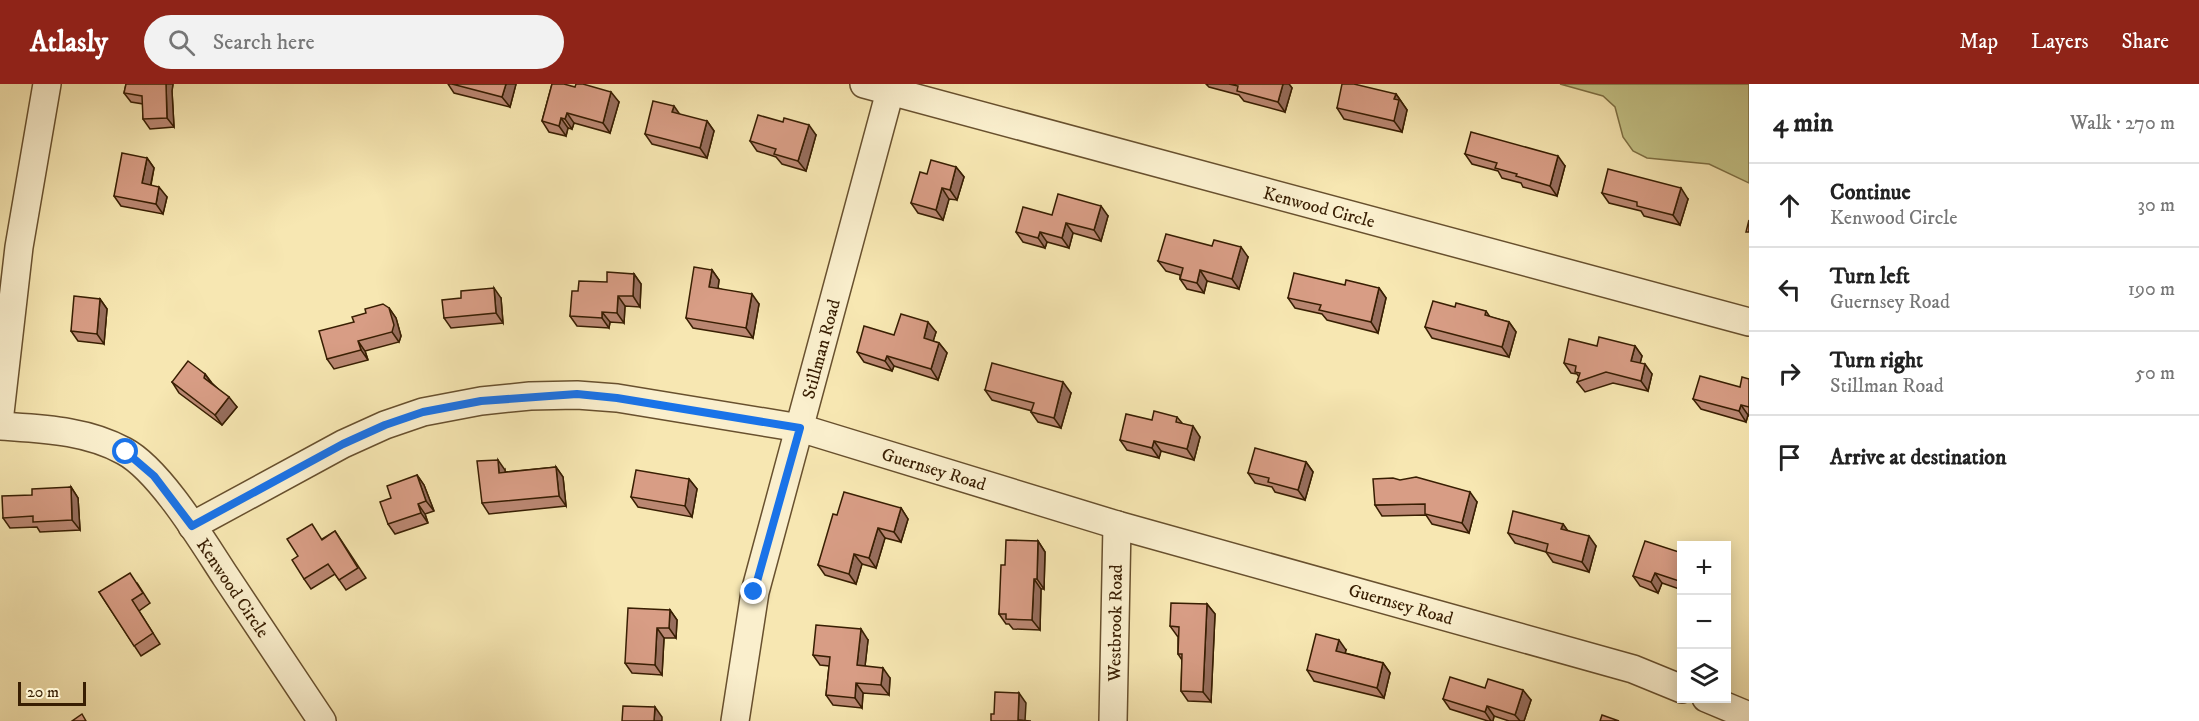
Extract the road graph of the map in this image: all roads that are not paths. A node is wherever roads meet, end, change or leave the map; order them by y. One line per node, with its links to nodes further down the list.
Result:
1 (47, 84): 4 (street)
2 (882, 86): 3 (street, Kenwood Circle); 6 (street, Stillman Road)
3 (1749, 322)
4 (0, 413)
5 (0, 426): 8 (street, Kenwood Circle)
6 (800, 428): 7 (street, Guernsey Road); 8 (street, Guernsey Road); 13 (street, Stillman Road)
7 (1117, 525): 9 (street, Guernsey Road); 14 (street, Westbrook Road)
8 (192, 526): 12 (street, Kenwood Circle)
9 (1677, 687)
10 (1716, 703): 11 (street)
11 (1749, 716)
12 (322, 721)
13 (735, 721)
14 (1113, 721)

